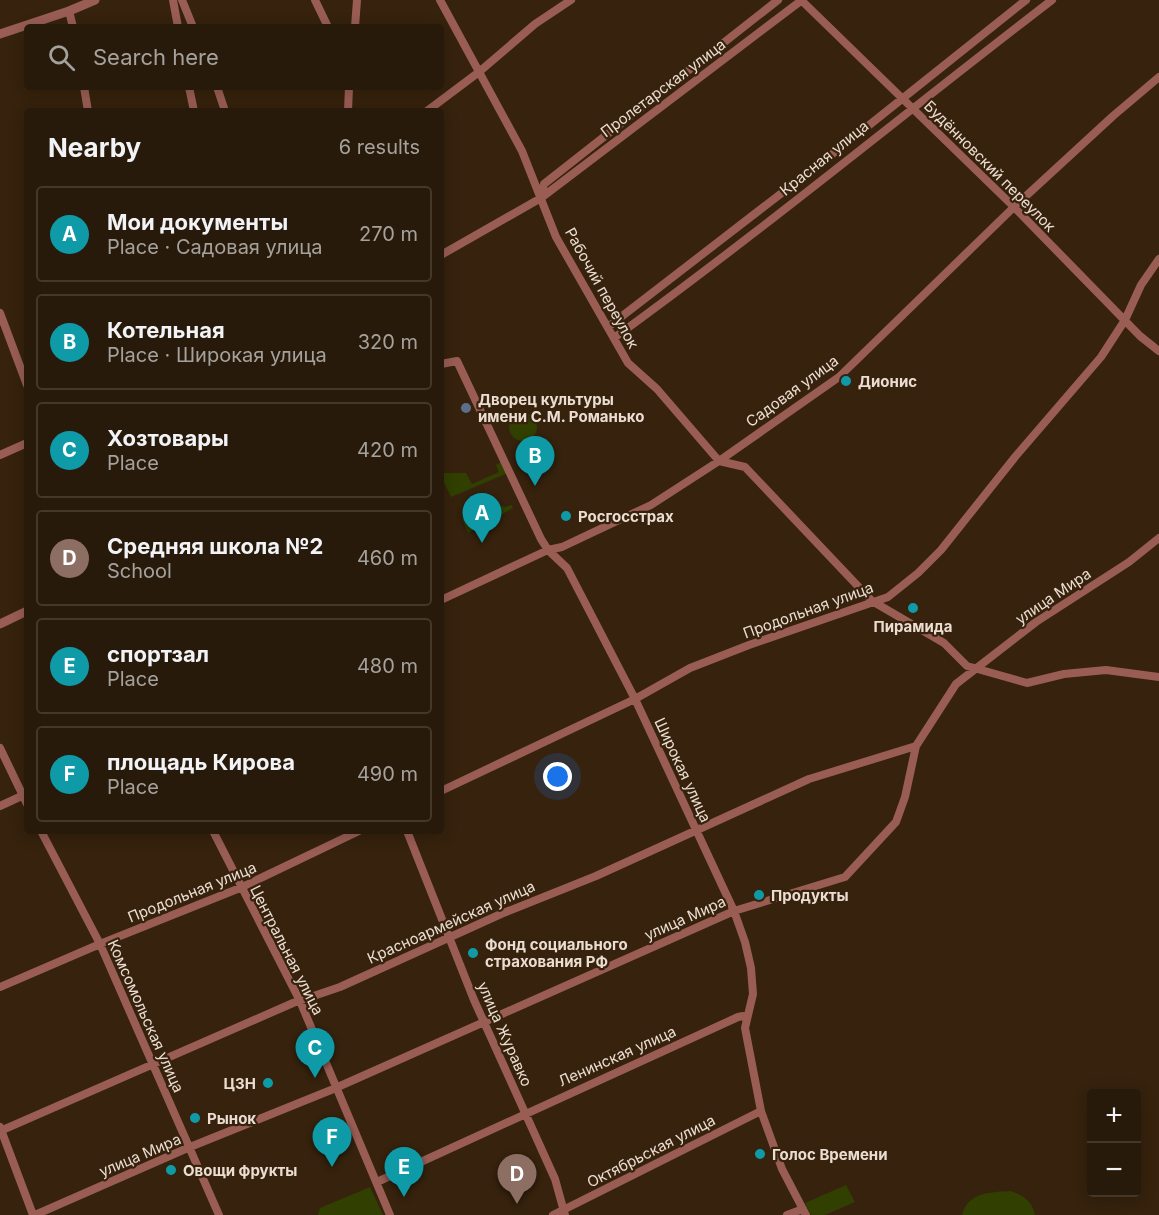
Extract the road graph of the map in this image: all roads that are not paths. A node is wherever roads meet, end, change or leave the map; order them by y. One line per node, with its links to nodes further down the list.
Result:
1 (96, 0): 12 (street)
2 (172, 0): 15 (street)
3 (182, 0): 16 (street)
4 (315, 0): 17 (street)
5 (357, 0): 18 (street)
6 (440, 0): 21 (street, Рабочий переулок)
7 (571, 0): 21 (street)
8 (778, 0): 34 (street, Пролетарская улица)
9 (802, 0): 27 (street, Будённовский переулок); 34 (street, Пролетарская улица)
10 (1026, 0): 27 (street, Красная улица)
11 (1052, 0): 28 (street, Красная улица)
12 (69, 11): 13 (street); 14 (street)
13 (30, 24)
14 (72, 24)
15 (176, 24)
16 (192, 24)
17 (327, 24)
18 (355, 24)
19 (24, 26): 20 (street)
20 (0, 34)
21 (479, 72): 33 (street); 34 (street, Рабочий переулок)
22 (1159, 77): 35 (street, Садовая улица)
23 (84, 90): 29 (street)
24 (190, 90): 30 (street)
25 (218, 90): 31 (street)
26 (349, 90): 32 (street)
27 (903, 97): 28 (street, Будённовский переулок); 40 (street, Красная улица)
28 (912, 107): 35 (street, Будённовский переулок); 41 (street, Красная улица)
29 (88, 108)
30 (193, 108)
31 (224, 108)
32 (348, 108)
33 (432, 108)
34 (541, 198): 36 (street, Пролетарская улица); 40 (street, Рабочий переулок)
35 (1014, 207): 39 (street, Будённовский переулок); 47 (street, Садовая улица)
36 (444, 253)
37 (1159, 259): 39 (street, Продольная улица)
38 (0, 312): 44 (street)
39 (1125, 320): 42 (street, Будённовский переулок); 51 (street, Продольная улица)
40 (608, 327): 41 (street, Рабочий переулок)
41 (614, 338): 47 (street, Рабочий переулок)
42 (1159, 351)
43 (444, 363): 49 (street, Широкая улица)
44 (24, 377)
45 (24, 444): 46 (street)
46 (0, 455)
47 (719, 461): 49 (street, Садовая улица); 51 (street)
48 (1159, 537): 54 (street, улица Мира)
49 (548, 550): 50 (street, Садовая улица); 56 (street, Широкая улица)
50 (444, 599)
51 (872, 601): 54 (street); 56 (street, Продольная улица)
52 (24, 612): 53 (street)
53 (0, 624)
54 (978, 669): 55 (street); 57 (street, улица Мира)
55 (1159, 677)
56 (635, 699): 59 (street, Продольная улица); 63 (street, Широкая улица)
57 (916, 746): 63 (street, Красноармейская улица); 69 (street, улица Мира)
58 (0, 748): 60 (street)
59 (444, 790)
60 (24, 792)
61 (24, 794): 62 (street)
62 (0, 806)
63 (697, 831): 69 (street, Широкая улица); 70 (street, Красноармейская улица)
64 (43, 834): 71 (street, Комсомольская улица)
65 (214, 834): 68 (street, Центральная улица)
66 (353, 834): 68 (street, Продольная улица)
67 (408, 834): 70 (street, улица Журавко)
68 (240, 888): 71 (street, Продольная улица); 73 (street, Центральная улица)
69 (734, 911): 74 (street, Широкая улица); 77 (street, улица Мира)
70 (449, 937): 73 (street, Красноармейская улица); 77 (street, улица Журавко)
71 (100, 944): 72 (street, Продольная улица); 78 (street, Комсомольская улица)
72 (0, 987)
73 (300, 1001): 78 (street, Красноармейская улица); 79 (street, Центральная улица)
74 (749, 1009): 75 (street, Ленинская улица); 76 (street, Широкая улица)
75 (738, 1017): 76 (street); 81 (street, Ленинская улица)
76 (746, 1019): 80 (street, Широкая улица)
77 (484, 1022): 79 (street, улица Мира); 81 (street, улица Журавко)
78 (153, 1064): 82 (street, Красноармейская улица); 83 (street, Комсомольская улица)
79 (337, 1088): 83 (street, улица Мира); 84 (street, Центральная улица)
80 (761, 1111): 85 (street, Октябрьская улица); 86 (street, Широкая улица)
81 (525, 1113): 84 (street, Ленинская улица); 85 (street, улица Журавко)
82 (0, 1129): 87 (street)
83 (190, 1148): 87 (street, улица Мира); 88 (street, Комсомольская улица)
84 (377, 1182): 89 (street, Центральная улица)
85 (564, 1212): 90 (street, Октябрьская улица)
86 (805, 1212): 91 (street)
87 (34, 1215)
88 (219, 1215)
89 (390, 1215)
90 (553, 1215)
91 (787, 1215)

